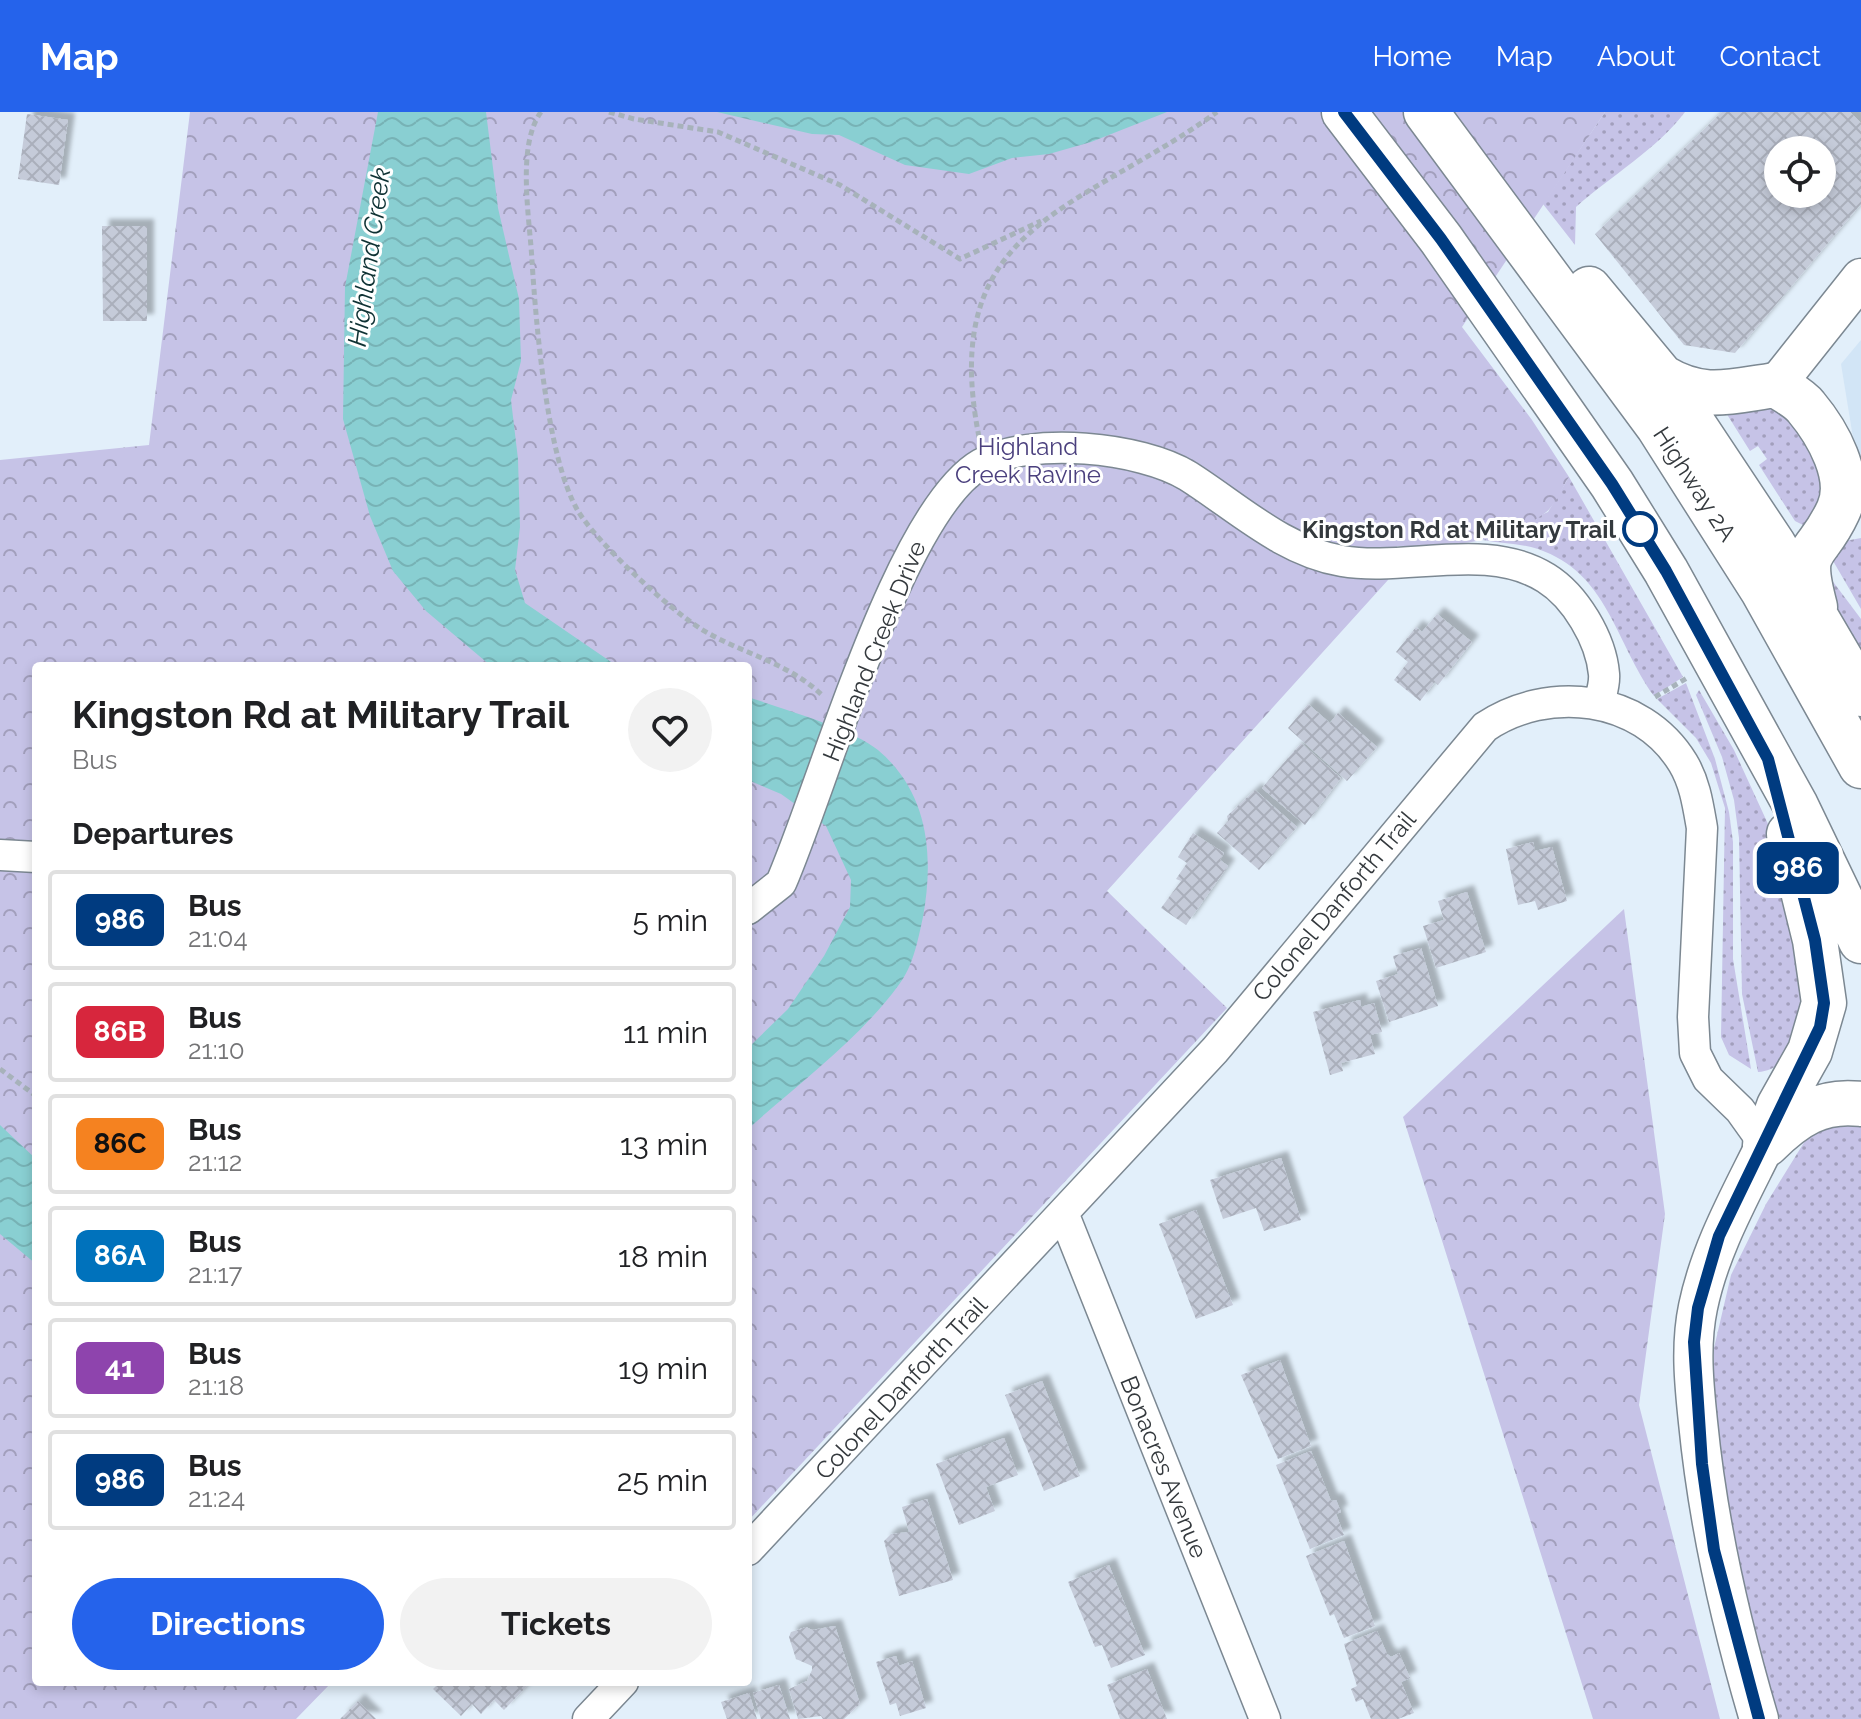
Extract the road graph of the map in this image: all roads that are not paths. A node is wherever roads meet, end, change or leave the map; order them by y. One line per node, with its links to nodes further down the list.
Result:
1 (1344, 112): 11 (main road)
2 (1426, 112): 3 (main road)
3 (1506, 217): 5 (main road); 12 (main road, Highway 2A)
4 (1861, 278): 6 (street)
5 (1662, 377): 6 (main road); 8 (main road)
6 (1776, 385): 7 (main road)
7 (1850, 511): 8 (main road)
8 (1816, 613): 9 (main road)
9 (1861, 694)
10 (1599, 704): 15 (street, Highland Creek Drive); 18 (street, Colonel Danforth Trail); 19 (street, Colonel Danforth Trail)
11 (1768, 759): 16 (main road); 18 (main road)
12 (1861, 766)
13 (0, 855): 14 (street)
14 (32, 857)
15 (752, 906)
16 (1861, 941)
17 (1861, 1104): 18 (main road)
18 (1765, 1145): 24 (street)
19 (1064, 1215): 20 (street, Colonel Danforth Trail); 23 (street, Bonacres Avenue)
20 (752, 1546)
21 (619, 1686): 22 (street)
22 (588, 1719)
23 (1265, 1719)
24 (1759, 1719)

